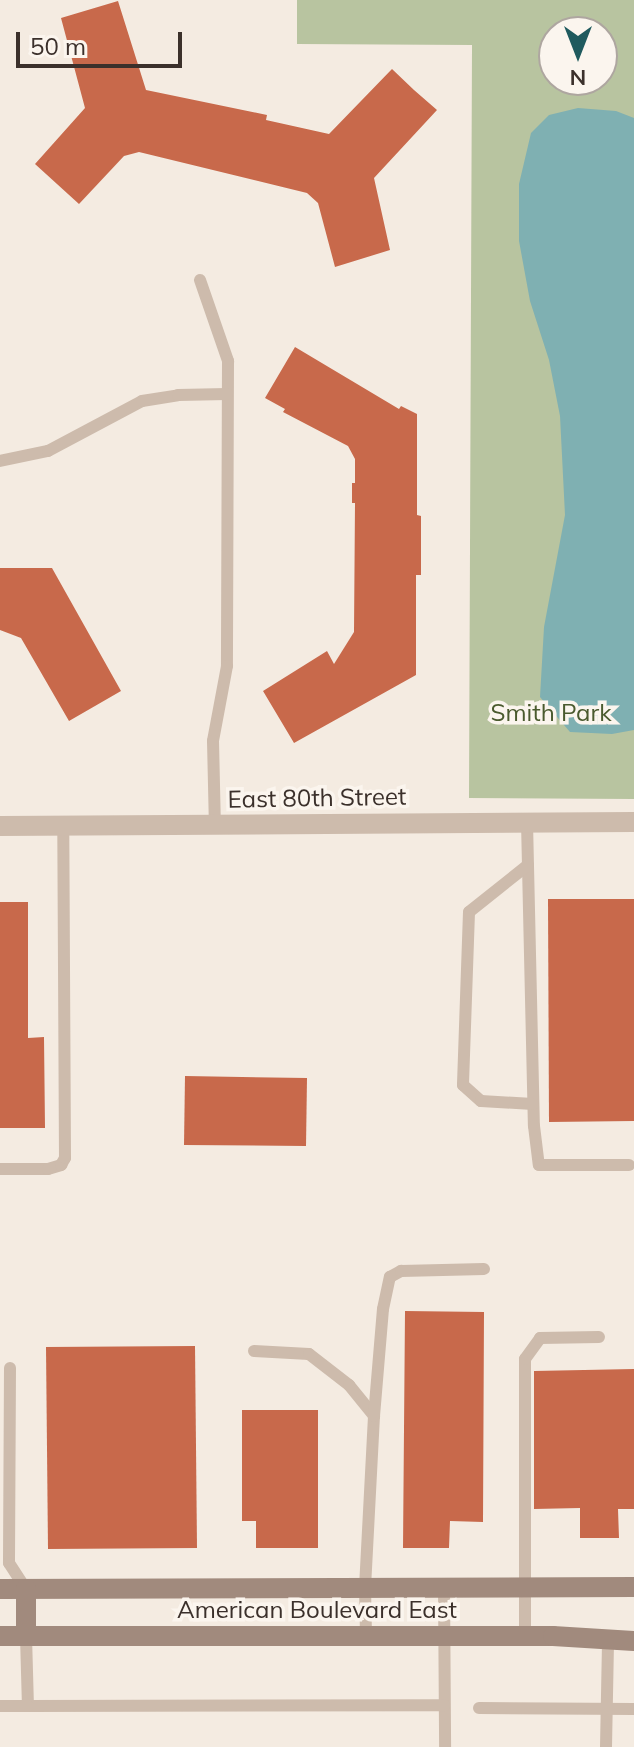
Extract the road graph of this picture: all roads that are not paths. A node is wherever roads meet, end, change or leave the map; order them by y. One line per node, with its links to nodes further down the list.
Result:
1 (200, 280): 2 (lane)
2 (227, 394): 3 (lane); 8 (lane)
3 (0, 461)
4 (527, 822): 5 (street, East 80th Street); 8 (street, East 80th Street); 9 (lane)
5 (634, 822)
6 (0, 826): 7 (street, East 80th Street)
7 (63, 826): 8 (street, East 80th Street); 12 (lane)
8 (215, 826)
9 (528, 865): 10 (lane); 10 (lane)
10 (533, 1104): 11 (lane)
11 (629, 1165)
12 (0, 1169)
13 (484, 1269): 17 (lane)
14 (599, 1337): 20 (lane)
15 (254, 1351): 17 (lane)
16 (10, 1368): 23 (lane)
17 (374, 1416): 18 (lane)
18 (365, 1587): 19 (main road, American Boulevard East); 23 (main road, American Boulevard East); 26 (lane)
19 (444, 1587): 20 (main road, American Boulevard East); 27 (lane)
20 (525, 1587): 21 (main road, American Boulevard East); 28 (lane)
21 (634, 1587)
22 (0, 1589): 23 (main road, American Boulevard East)
23 (26, 1589): 25 (main road)
24 (0, 1636): 25 (main road, American Boulevard East)
25 (26, 1636): 26 (main road, American Boulevard East); 33 (lane)
26 (366, 1636): 27 (main road, American Boulevard East)
27 (443, 1636): 28 (main road, American Boulevard East); 31 (lane)
28 (525, 1636): 29 (main road, American Boulevard East)
29 (608, 1639): 30 (main road, American Boulevard East); 35 (lane)
30 (634, 1641)
31 (444, 1705): 33 (lane); 37 (lane)
32 (0, 1706): 33 (lane)
33 (28, 1706)
34 (479, 1708): 35 (lane)
35 (606, 1709): 36 (lane); 38 (lane)
36 (634, 1709)
37 (445, 1747)
38 (606, 1747)

